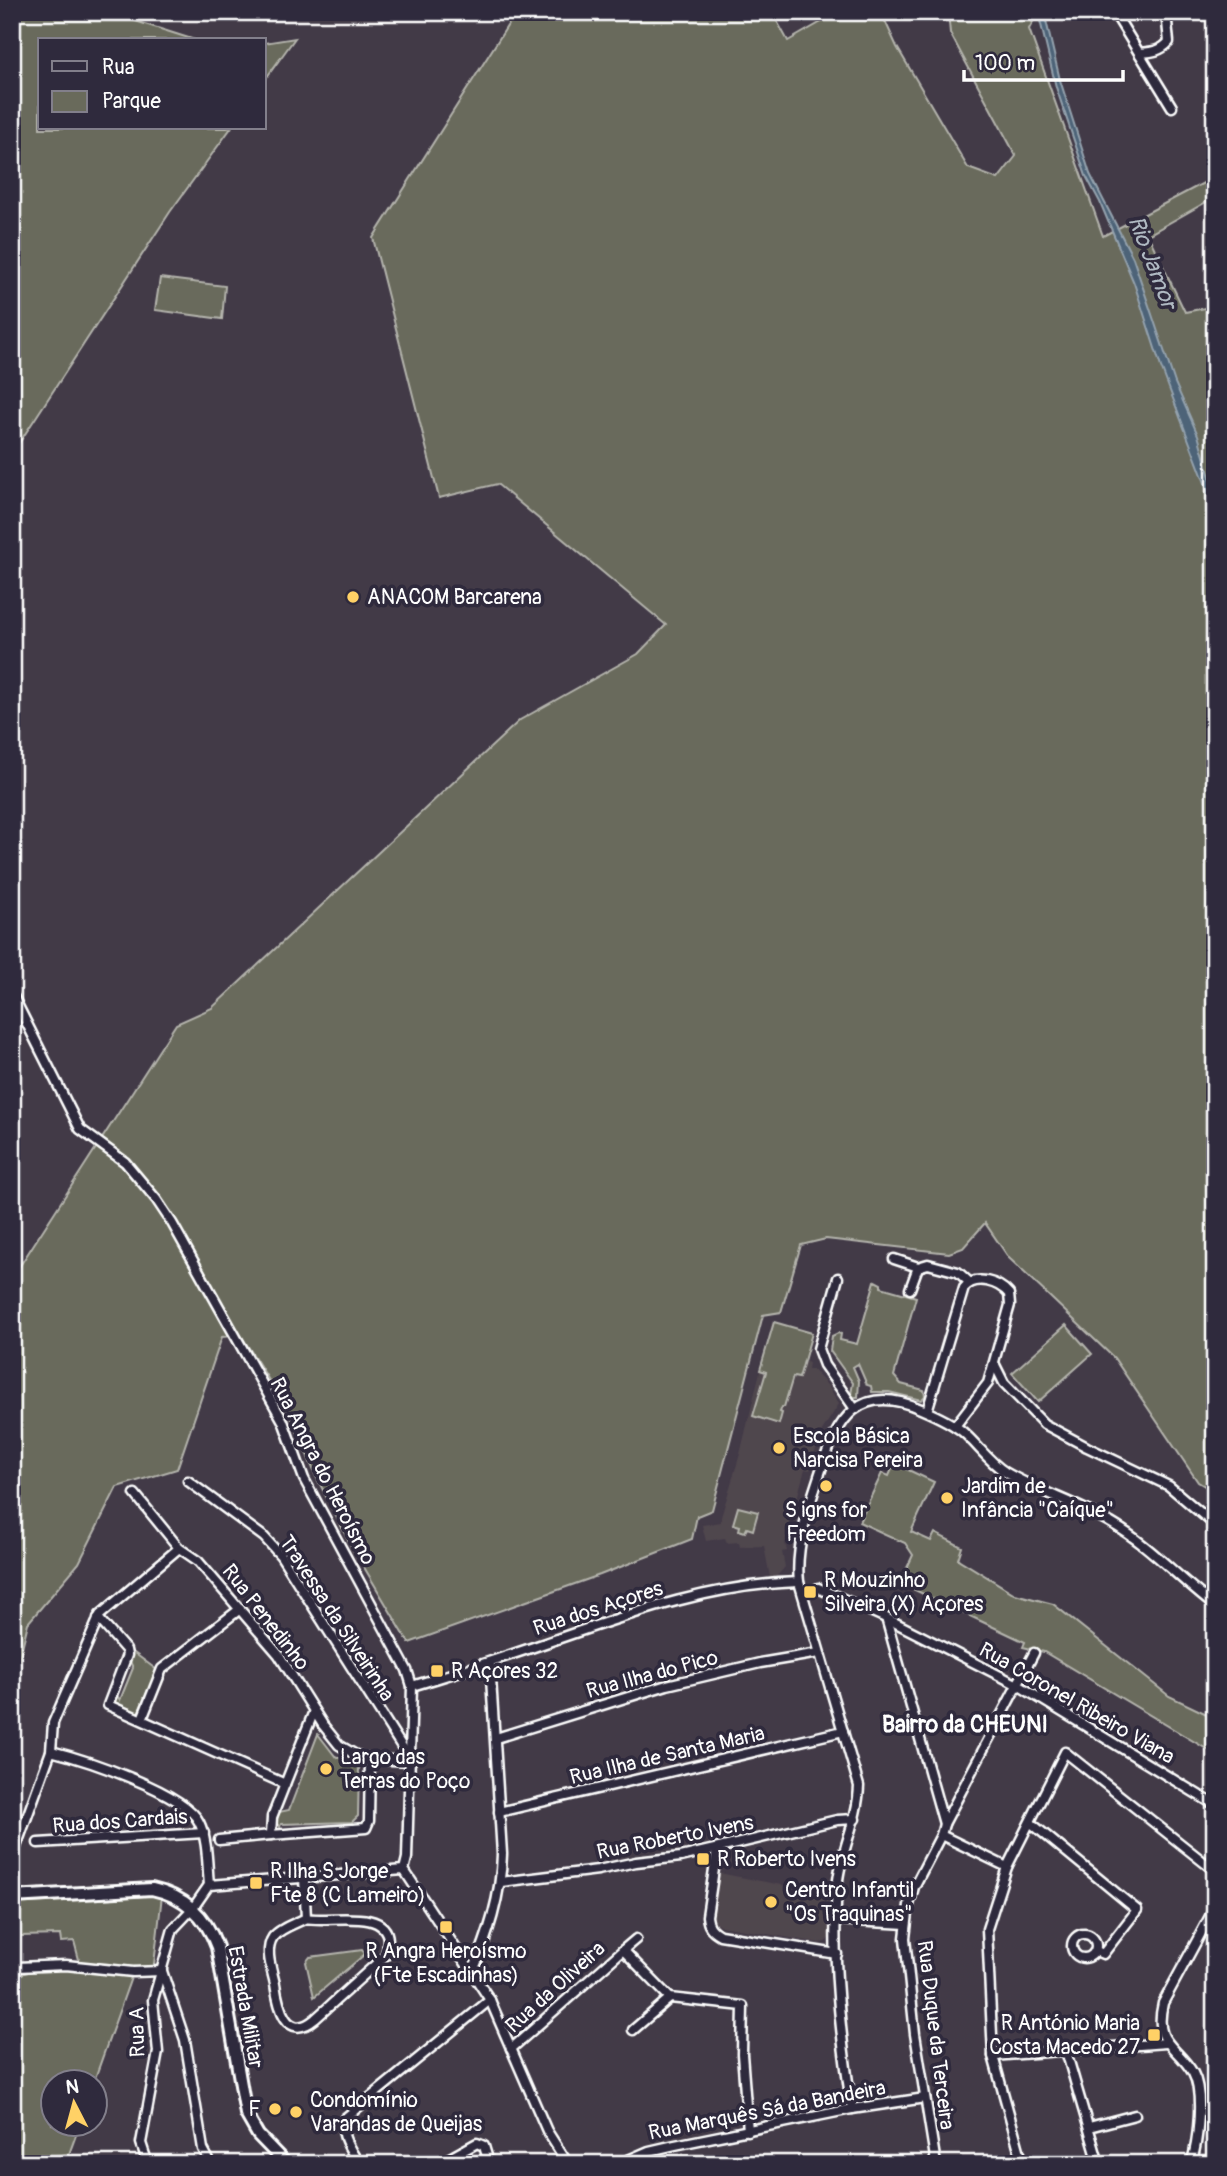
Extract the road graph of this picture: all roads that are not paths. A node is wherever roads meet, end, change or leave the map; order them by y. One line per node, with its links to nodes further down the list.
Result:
1 (1114, 12): 3 (street)
2 (1166, 12): 3 (street)
3 (1139, 53): 4 (street)
4 (1172, 107)
5 (12, 994): 29 (street, Rua Angra do Heroísmo)
6 (894, 1259): 7 (street)
7 (918, 1267): 9 (street); 10 (street)
8 (838, 1278): 12 (street)
9 (969, 1282): 11 (street); 13 (street)
10 (910, 1289)
11 (994, 1363): 14 (street); 17 (street)
12 (855, 1409): 13 (street); 19 (street)
13 (927, 1411): 14 (street)
14 (955, 1426): 21 (street)
15 (188, 1480): 36 (street, Travessa da Silveirinha)
16 (135, 1494): 18 (street, Rua Penedinho)
17 (1215, 1525)
18 (179, 1548): 22 (street, Rua Penedinho); 23 (street)
19 (799, 1582): 25 (street); 27 (street, Rua dos Açores)
20 (818, 1588): 24 (street, Rua Coronel Ribeiro Viana)
21 (1215, 1606)
22 (240, 1609): 30 (street, Rua Penedinho); 31 (street)
23 (98, 1618): 31 (street); 34 (street)
24 (887, 1618): 28 (street, Rua Coronel Ribeiro Viana); 42 (street)
25 (819, 1653): 32 (street); 33 (street, Rua Ilha do Pico)
26 (1034, 1653): 28 (street)
27 (490, 1662): 29 (street, Rua dos Açores); 33 (street)
28 (1018, 1685): 38 (street, Rua Coronel Ribeiro Viana); 42 (street)
29 (412, 1686): 36 (street, Rua Angra do Heroísmo)
30 (314, 1711): 35 (street, Rua Penedinho); 37 (street)
31 (142, 1719): 37 (street)
32 (843, 1731): 39 (street, Rua Ilha de Santa Maria); 40 (street)
33 (496, 1738): 39 (street)
34 (51, 1751): 43 (street); 49 (street)
35 (370, 1759): 36 (street, Rua Penedinho); 44 (street)
36 (411, 1761): 51 (street, Rua Angra do Heroísmo)
37 (285, 1784): 44 (street)
38 (1215, 1805)
39 (499, 1812): 54 (street)
40 (855, 1819): 48 (street, Rua Roberto Ivens); 60 (street)
41 (1031, 1823): 50 (street); 52 (street); 64 (street)
42 (944, 1824): 45 (street)
43 (204, 1833): 47 (street, Rua dos Cardais); 55 (street)
44 (271, 1835): 46 (street)
45 (941, 1835): 50 (street); 61 (street, Rua Duque da Terceira)
46 (219, 1840)
47 (38, 1843)
48 (718, 1849): 54 (street, Rua Roberto Ivens); 65 (street)
49 (12, 1858)
50 (1007, 1867): 75 (street)
51 (404, 1870): 53 (street); 67 (street)
52 (1215, 1871)
53 (304, 1878): 55 (street); 59 (street)
54 (501, 1882): 67 (street)
55 (209, 1885): 58 (street, Rua A)
56 (12, 1897): 58 (street, Estrada Militar)
57 (1215, 1907): 72 (street)
58 (193, 1908): 66 (street, Rua A); 84 (street, Estrada Militar)
59 (306, 1918): 59 (street)
60 (837, 1920): 61 (street); 65 (street)
61 (906, 1924): 76 (street, Rua Duque da Terceira)
62 (636, 1939): 63 (street, Rua da Oliveira)
63 (623, 1950): 69 (street, Rua da Oliveira); 73 (street, Rua da Oliveira)
64 (1096, 1951)
65 (837, 1954): 77 (street)
66 (162, 1971): 68 (street); 82 (street, Rua A); 83 (street)
67 (472, 1974): 70 (street)
68 (12, 1977)
69 (670, 1998): 71 (street); 80 (street)
70 (490, 2000): 73 (street); 85 (street)
71 (633, 2030)
72 (1166, 2043): 74 (street); 92 (street)
73 (511, 2049): 87 (street)
74 (1066, 2051): 75 (street); 79 (street)
75 (993, 2056): 90 (street)
76 (925, 2098): 77 (street, Rua Marquês Sá da Bandeira); 89 (street, Rua Duque da Terceira)
77 (852, 2109): 80 (street, Rua Marquês Sá da Bandeira)
78 (1135, 2115): 79 (street)
79 (1089, 2127): 91 (street)
80 (748, 2131): 88 (street, Rua Marquês Sá da Bandeira)
81 (447, 2162): 86 (street)
82 (148, 2164)
83 (211, 2164)
84 (286, 2164)
85 (359, 2164)
86 (484, 2164)
87 (568, 2164)
88 (619, 2164)
89 (936, 2164)
90 (1023, 2164)
91 (1099, 2164)
92 (1191, 2164)

